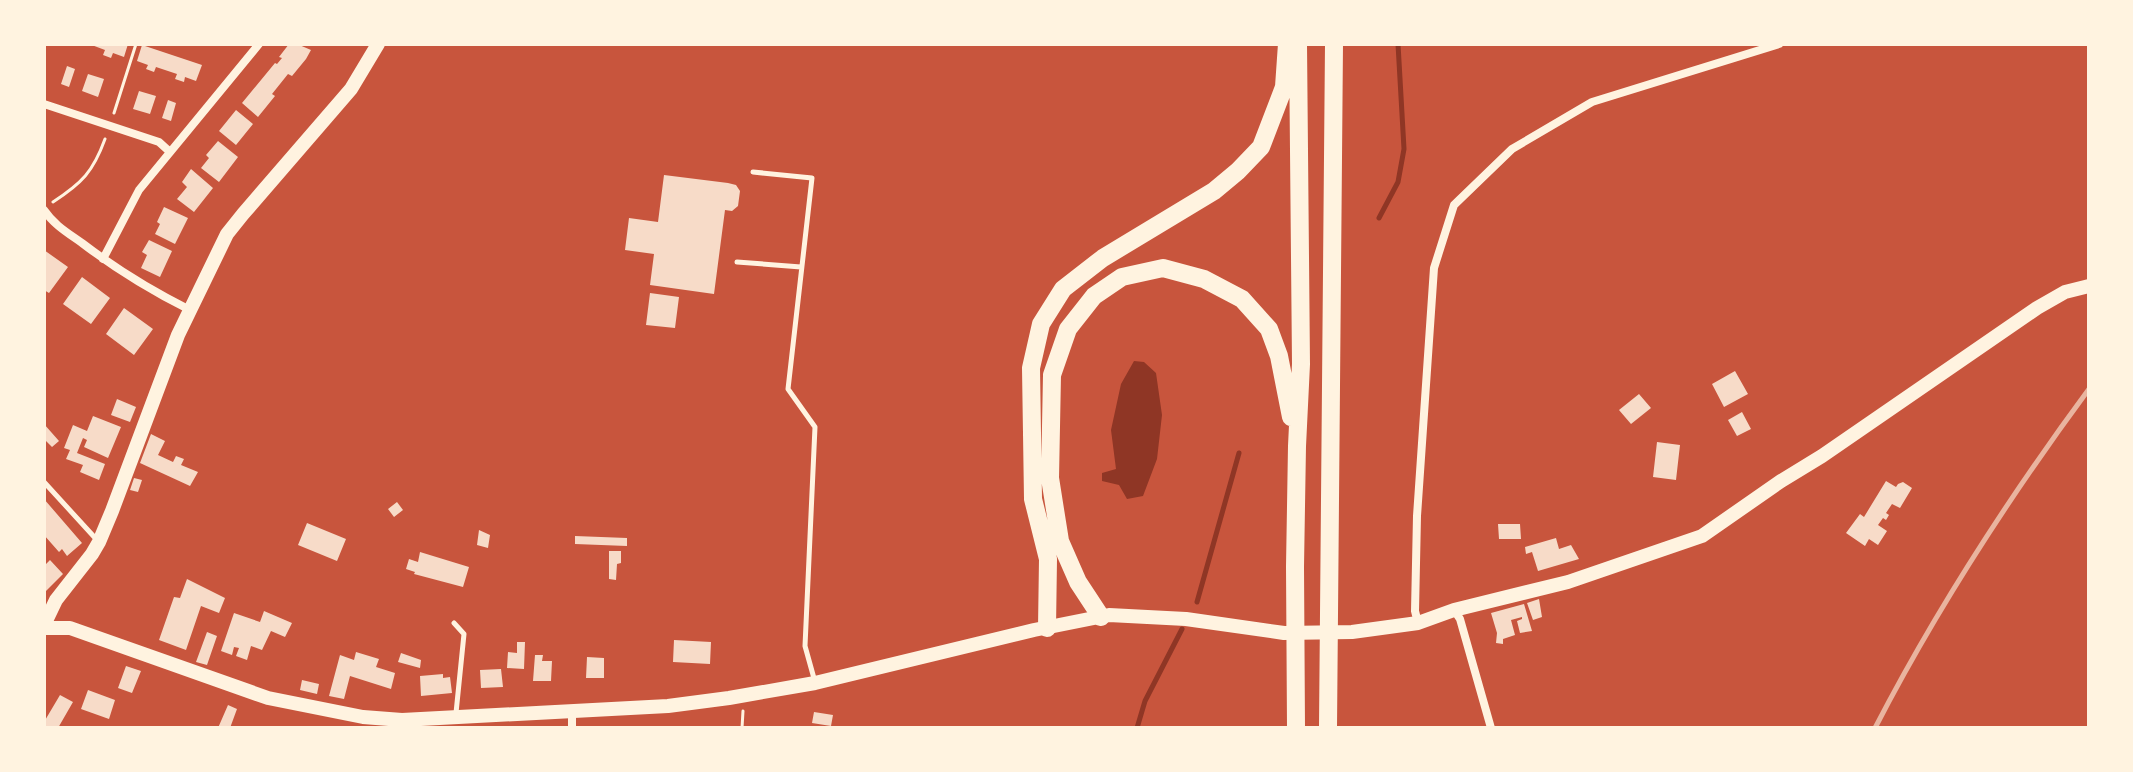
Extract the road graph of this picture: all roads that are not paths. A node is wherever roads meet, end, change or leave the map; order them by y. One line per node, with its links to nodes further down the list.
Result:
1 (259, 44): 8 (street)
2 (378, 44): 15 (street)
3 (1287, 44): 24 (highway)
4 (1298, 44): 16 (highway)
5 (1334, 44): 25 (highway)
6 (1779, 44): 22 (street)
7 (44, 104): 8 (street)
8 (170, 152): 11 (street)
9 (753, 172): 13 (lane)
10 (44, 210): 11 (street)
11 (103, 259): 15 (street)
12 (737, 262): 13 (lane)
13 (801, 267): 26 (lane)
14 (2089, 286): 19 (street)
15 (190, 310): 18 (street)
16 (1297, 446): 20 (highway); 30 (highway)
17 (44, 482): 18 (lane)
18 (99, 542): 23 (street)
19 (1454, 610): 22 (street); 33 (street)
20 (1101, 617): 22 (street); 24 (street)
21 (454, 623): 28 (lane)
22 (1418, 623)
23 (44, 626): 28 (street)
24 (1047, 628): 26 (street)
25 (1328, 681): 31 (highway); 32 (highway)
26 (815, 683): 27 (street)
27 (572, 711): 28 (street); 29 (street)
28 (456, 717)
29 (572, 728)
30 (1296, 728)
31 (1328, 728)
32 (1335, 728)
33 (1491, 728)

